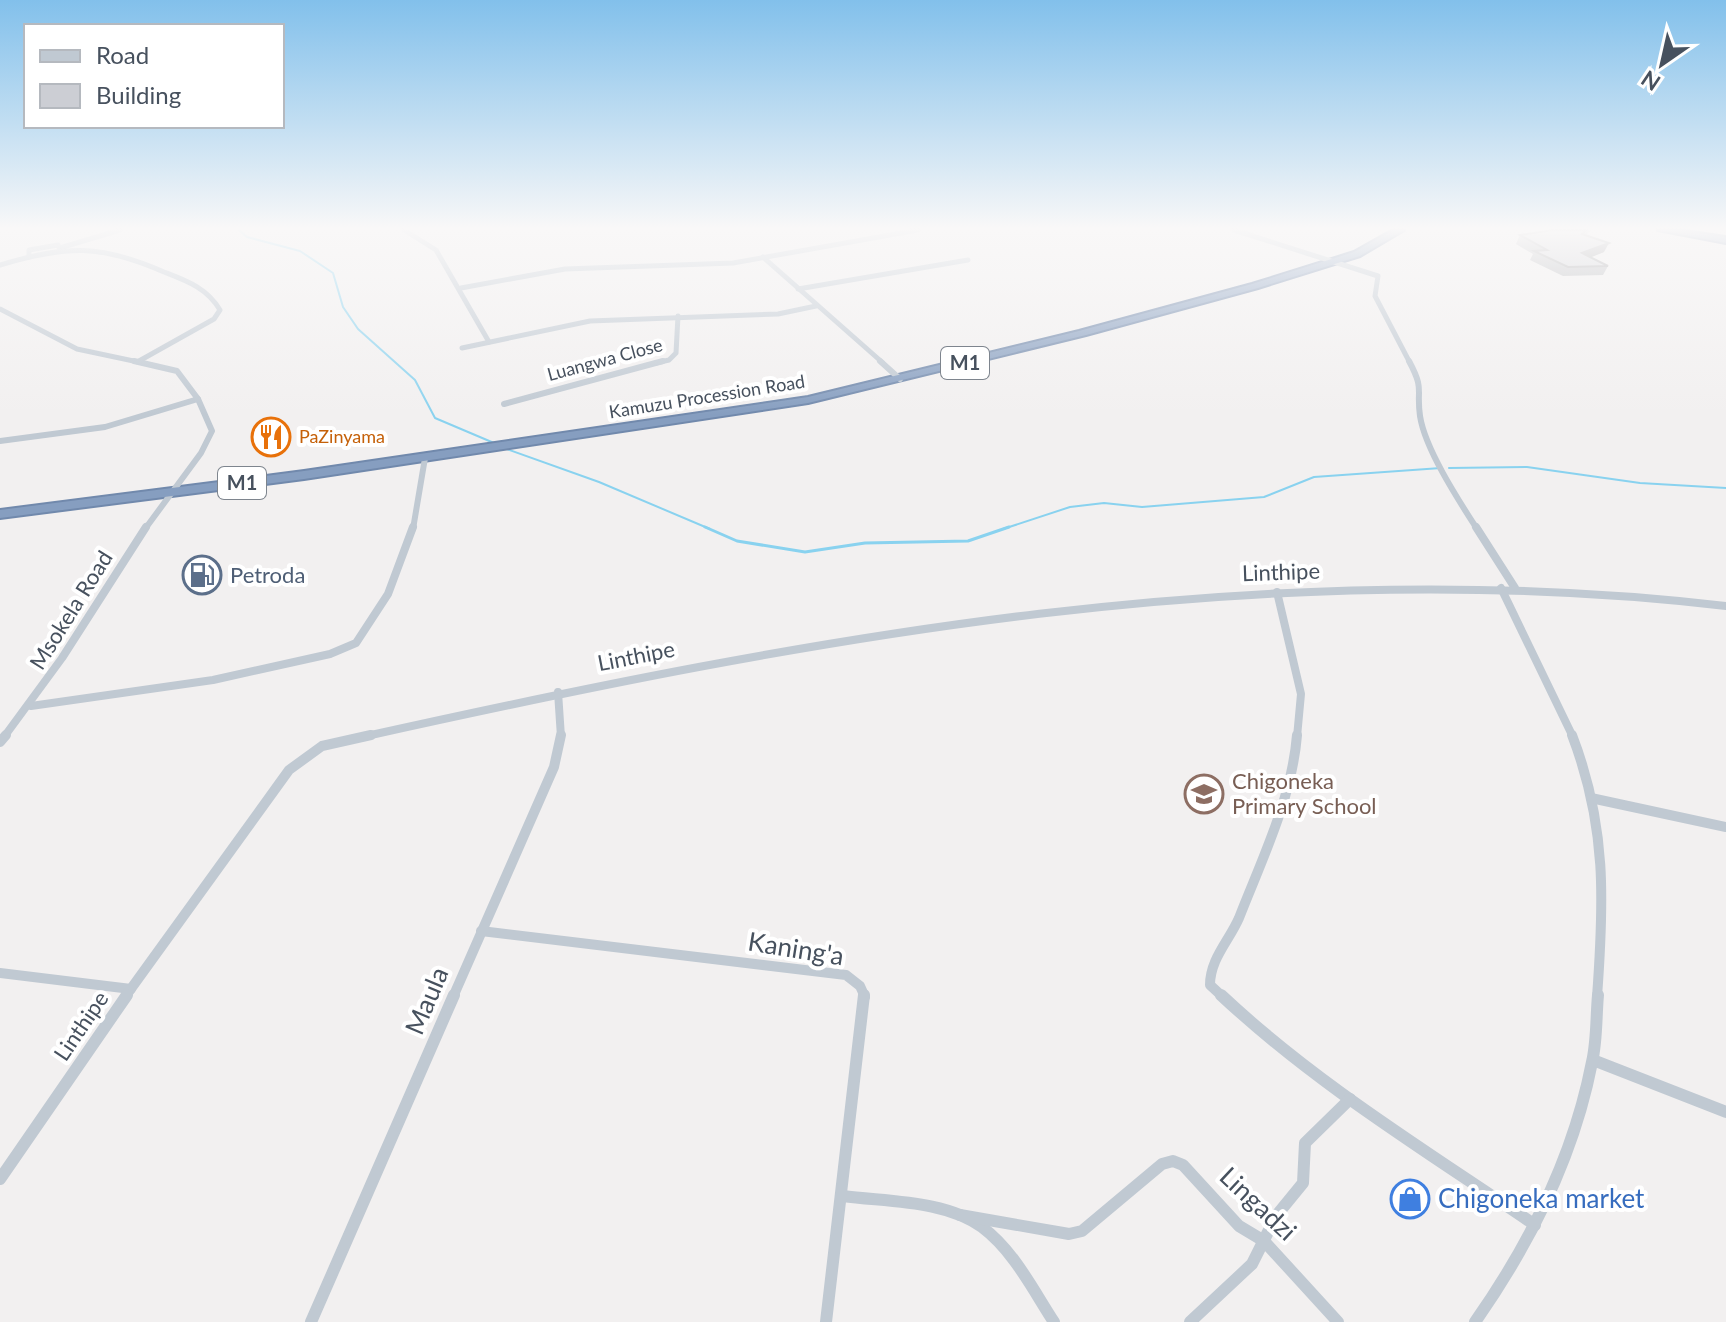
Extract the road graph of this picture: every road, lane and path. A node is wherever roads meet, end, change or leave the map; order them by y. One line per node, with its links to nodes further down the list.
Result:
1 (205, 292): 11 (street)
2 (463, 292): 9 (street)
3 (801, 292): 6 (street)
4 (1235, 292): 12 (highway, Kamuzu Procession Road / M1)
5 (1376, 292): 20 (street)
6 (816, 306): 8 (street); 12 (street)
7 (0, 309): 11 (street)
8 (678, 316): 9 (street); 14 (street, Luangwa Close)
9 (489, 342): 10 (street)
10 (462, 348)
11 (138, 362): 13 (street)
12 (900, 379): 16 (highway, Kamuzu Procession Road / M1)
13 (198, 399): 15 (street); 17 (street, Msokela Road)
14 (504, 404)
15 (0, 441)
16 (425, 458): 17 (highway, Kamuzu Procession Road / M1); 24 (street)
17 (168, 493): 18 (highway, Kamuzu Procession Road / M1); 24 (street, Msokela Road)
18 (0, 514)
19 (1501, 588): 20 (street, Linthipe); 21 (street, Linthipe); 26 (street)
20 (1515, 588): 22 (street, Linthipe)
21 (1277, 592): 23 (street, Linthipe); 32 (street)
22 (1726, 606)
23 (558, 692): 28 (street, Maula); 30 (street, Linthipe)
24 (31, 706): 25 (street, Msokela Road)
25 (0, 742)
26 (1591, 798): 27 (street); 31 (street)
27 (1726, 827)
28 (481, 931): 35 (street, Kaning'a); 39 (street, Maula)
29 (0, 973): 30 (street)
30 (131, 989): 34 (street, Linthipe)
31 (1593, 1060): 33 (street); 37 (street)
32 (1350, 1099): 37 (street); 38 (street)
33 (1726, 1112)
34 (0, 1179)
35 (843, 1196): 36 (street); 40 (street, Kaning'a)
36 (960, 1215): 38 (street, Lingadzi); 41 (street)
37 (1535, 1225): 44 (street)
38 (1264, 1241): 42 (street); 43 (street, Lingadzi)
39 (311, 1322)
40 (826, 1322)
41 (1054, 1322)
42 (1190, 1322)
43 (1338, 1322)
44 (1475, 1322)

